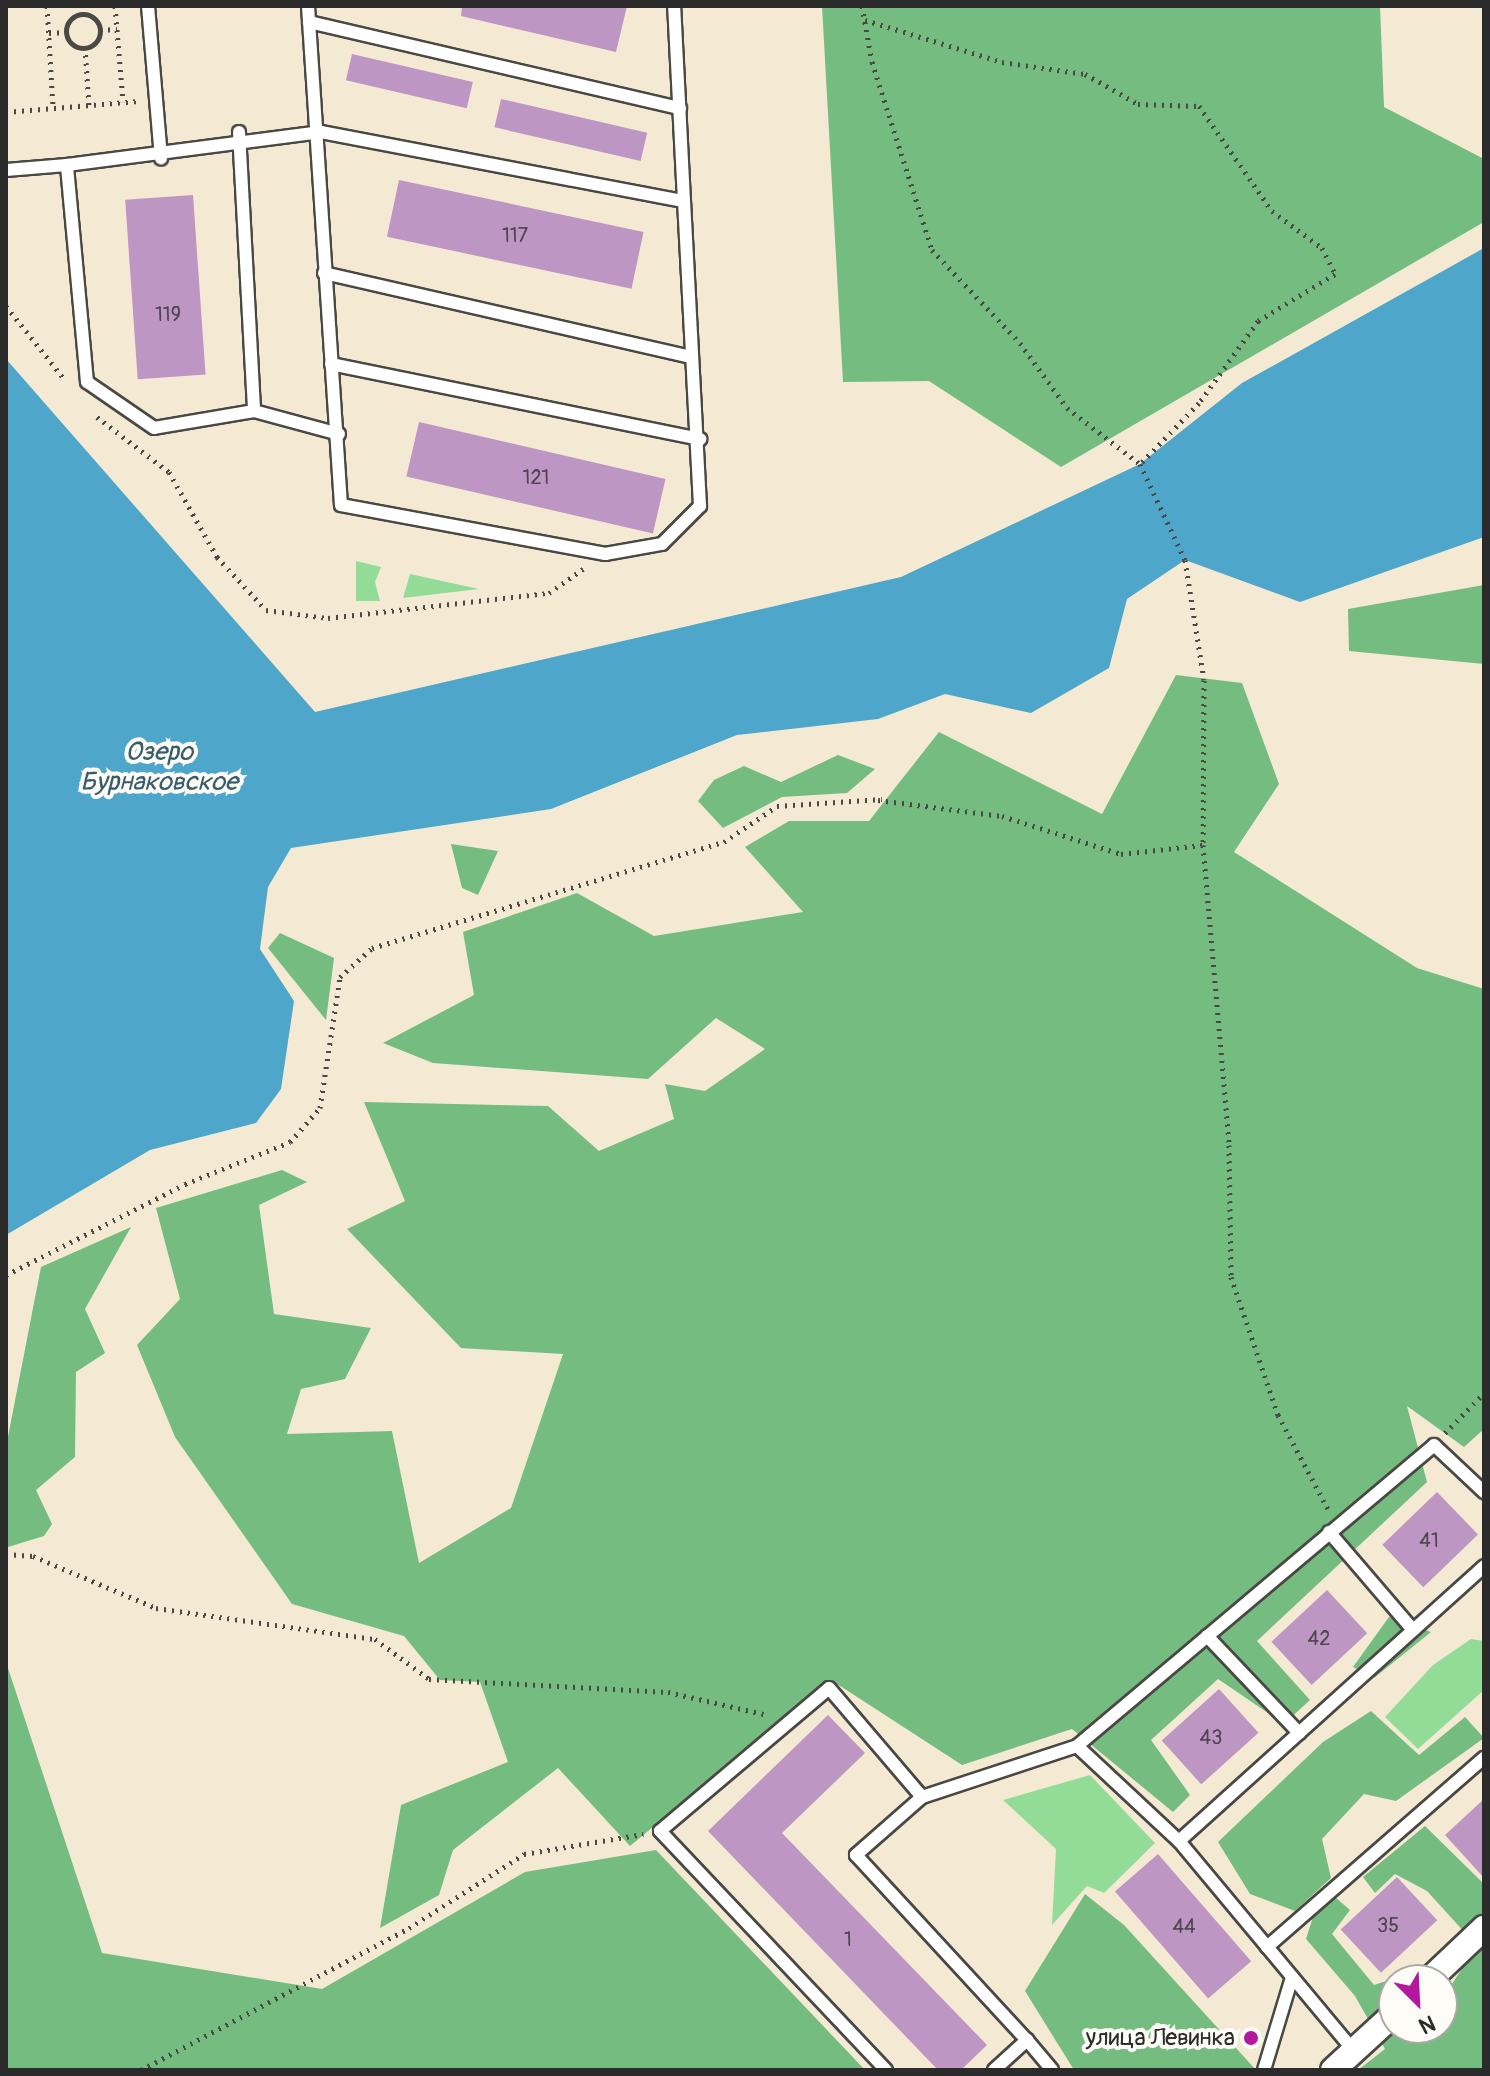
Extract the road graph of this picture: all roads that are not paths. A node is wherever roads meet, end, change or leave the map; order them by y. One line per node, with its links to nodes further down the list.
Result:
1 (148, 6): 9 (lane)
2 (308, 6): 4 (lane)
3 (674, 6): 5 (lane)
4 (309, 22): 5 (lane); 7 (lane)
5 (680, 108): 12 (lane)
6 (239, 132): 8 (lane)
7 (321, 132): 8 (lane); 12 (lane); 13 (lane)
8 (241, 146): 9 (lane); 16 (lane)
9 (161, 158): 10 (lane)
10 (67, 165): 11 (lane); 16 (lane)
11 (6, 170)
12 (684, 201): 14 (lane)
13 (324, 273): 14 (lane); 15 (lane)
14 (692, 357): 18 (lane)
15 (331, 364): 17 (lane); 18 (lane)
16 (254, 411): 17 (lane)
17 (339, 434): 18 (lane)
18 (700, 439)
19 (1484, 1492): 20 (lane)
20 (1333, 1529): 22 (lane); 23 (lane)
21 (1484, 1566): 22 (lane)
22 (1413, 1630): 24 (lane)
23 (1207, 1636): 24 (lane); 25 (lane)
24 (1299, 1733): 28 (lane)
25 (1077, 1746): 27 (lane); 28 (lane)
26 (1484, 1758): 30 (lane)
27 (922, 1797): 34 (lane); 36 (lane)
28 (1179, 1841): 30 (lane)
29 (1484, 1928): 31 (street)
30 (1267, 1947): 32 (lane)
31 (1446, 1964)
32 (1292, 1977): 35 (lane); 39 (lane)
33 (1378, 2029): 35 (street)
34 (1027, 2040): 37 (lane); 38 (lane)
35 (1354, 2051): 40 (street)
36 (886, 2070)
37 (994, 2070)
38 (1052, 2070)
39 (1264, 2070)
40 (1333, 2070)

